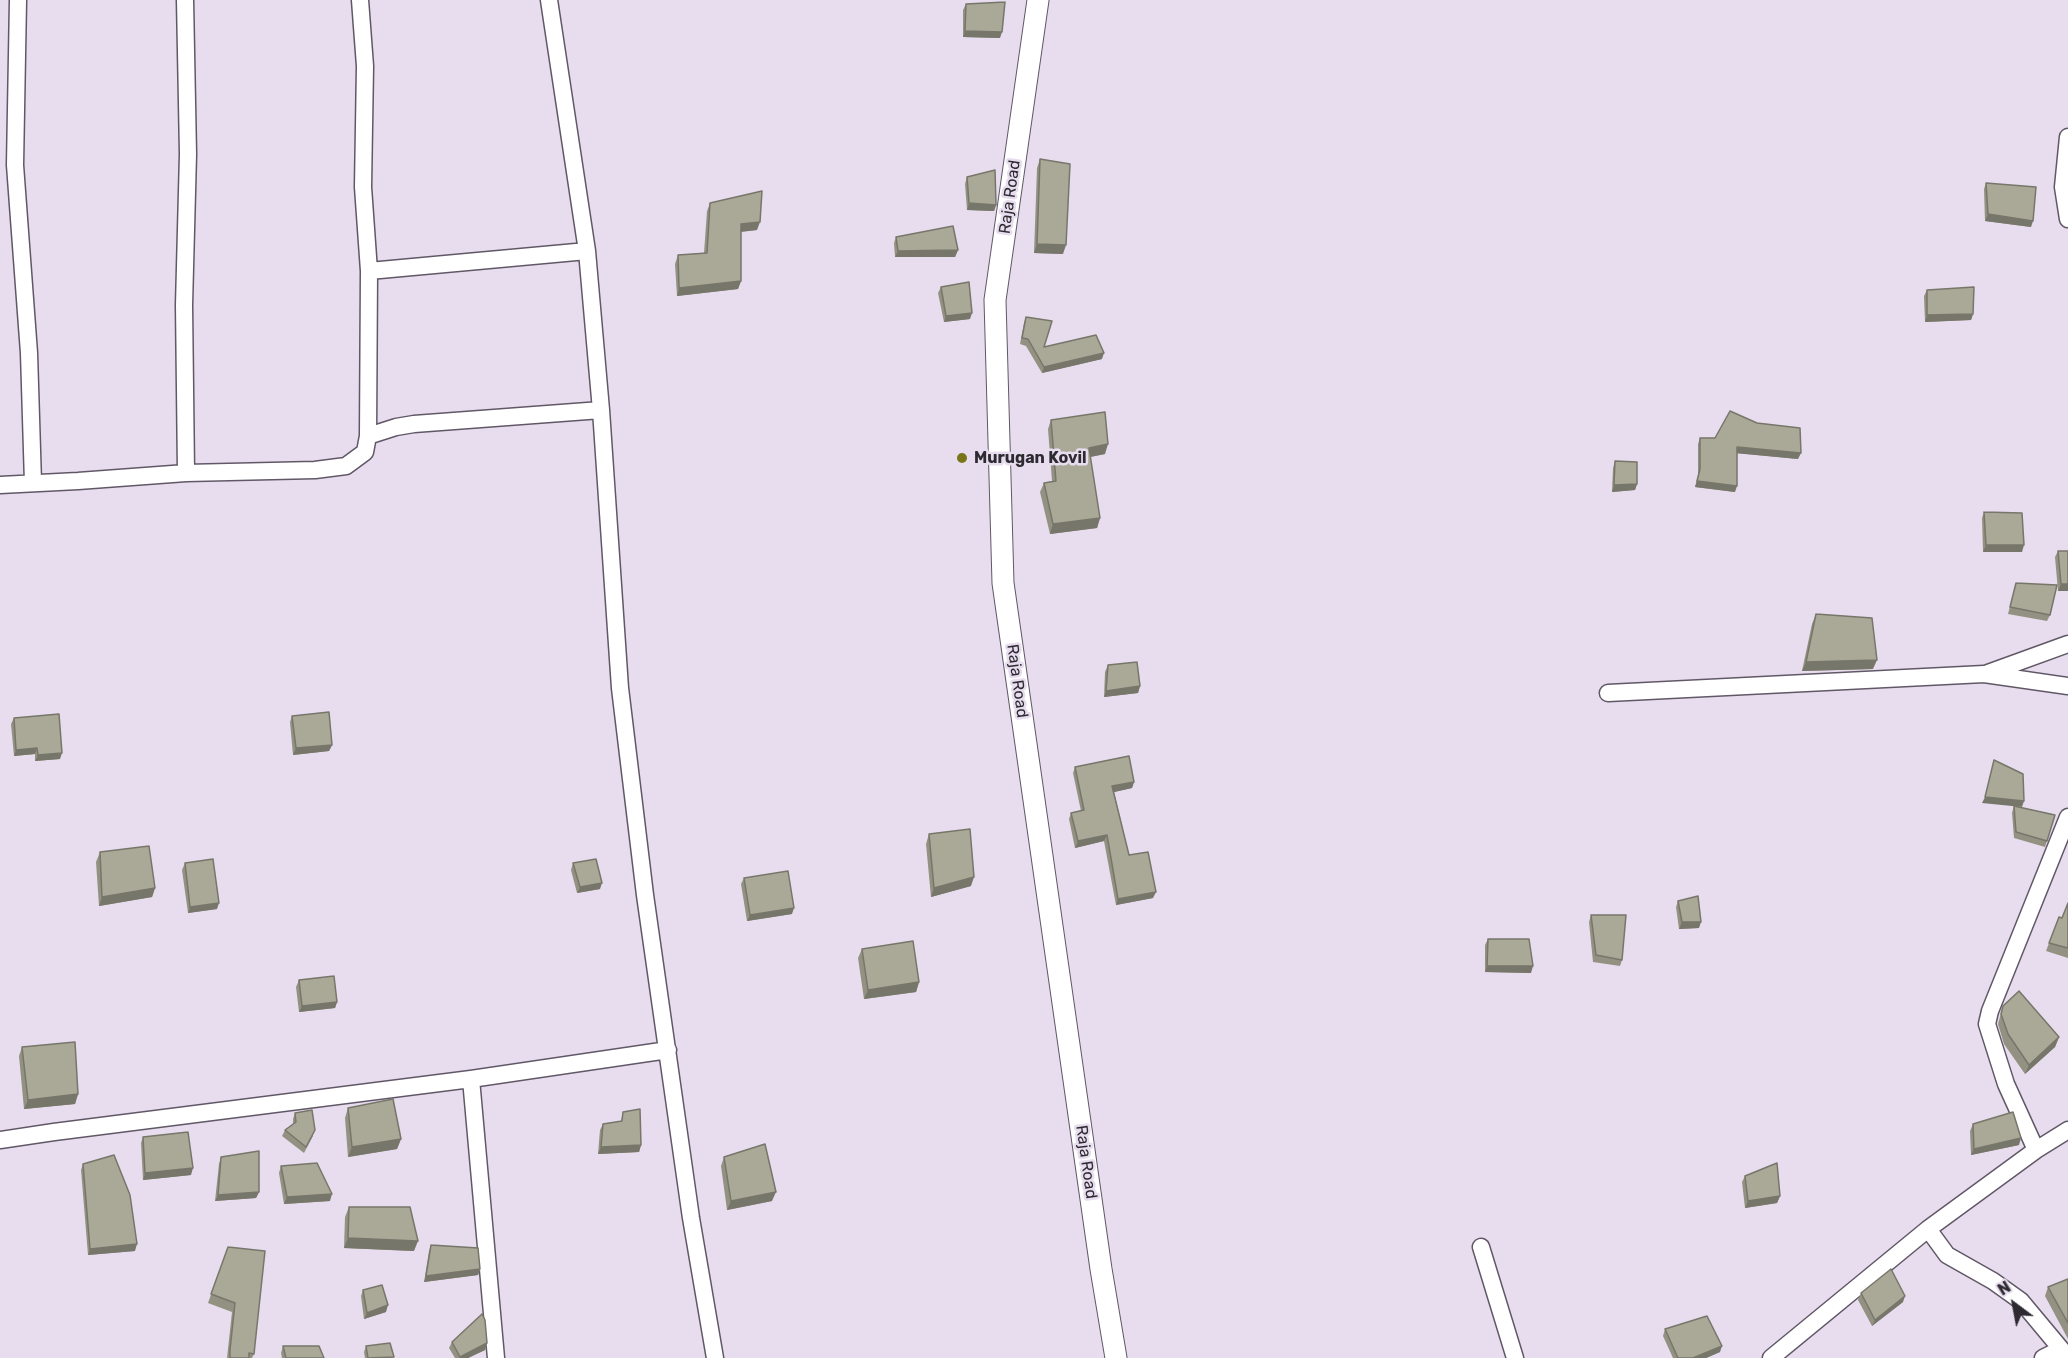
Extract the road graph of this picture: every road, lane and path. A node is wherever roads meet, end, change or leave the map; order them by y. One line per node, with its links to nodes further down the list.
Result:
1 (18, 0): 14 (street)
2 (185, 0): 13 (street)
3 (360, 0): 10 (street)
4 (549, 0): 9 (street)
5 (1038, 0): 31 (street, Raja Road)
6 (2068, 137): 7 (street)
7 (2067, 202): 8 (street)
8 (2068, 219)
9 (587, 251): 10 (street); 11 (street)
10 (369, 272): 12 (street)
11 (601, 410): 12 (street); 21 (street)
12 (368, 436): 13 (street)
13 (186, 473): 14 (street)
14 (33, 483): 15 (street)
15 (0, 485)
16 (2068, 644): 17 (street)
17 (1984, 674): 18 (street); 19 (street)
18 (2068, 686)
19 (1608, 693)
20 (2068, 817): 25 (street)
21 (668, 1050): 22 (street); 30 (street)
22 (471, 1079): 24 (street); 29 (street)
23 (2068, 1130): 25 (street)
24 (0, 1140)
25 (2036, 1150): 26 (street)
26 (1928, 1229): 28 (street); 33 (street)
27 (1481, 1246): 32 (street)
28 (2064, 1354): 34 (street)
29 (496, 1358)
30 (716, 1358)
31 (1116, 1358)
32 (1515, 1358)
33 (1771, 1358)
34 (2043, 1358)

